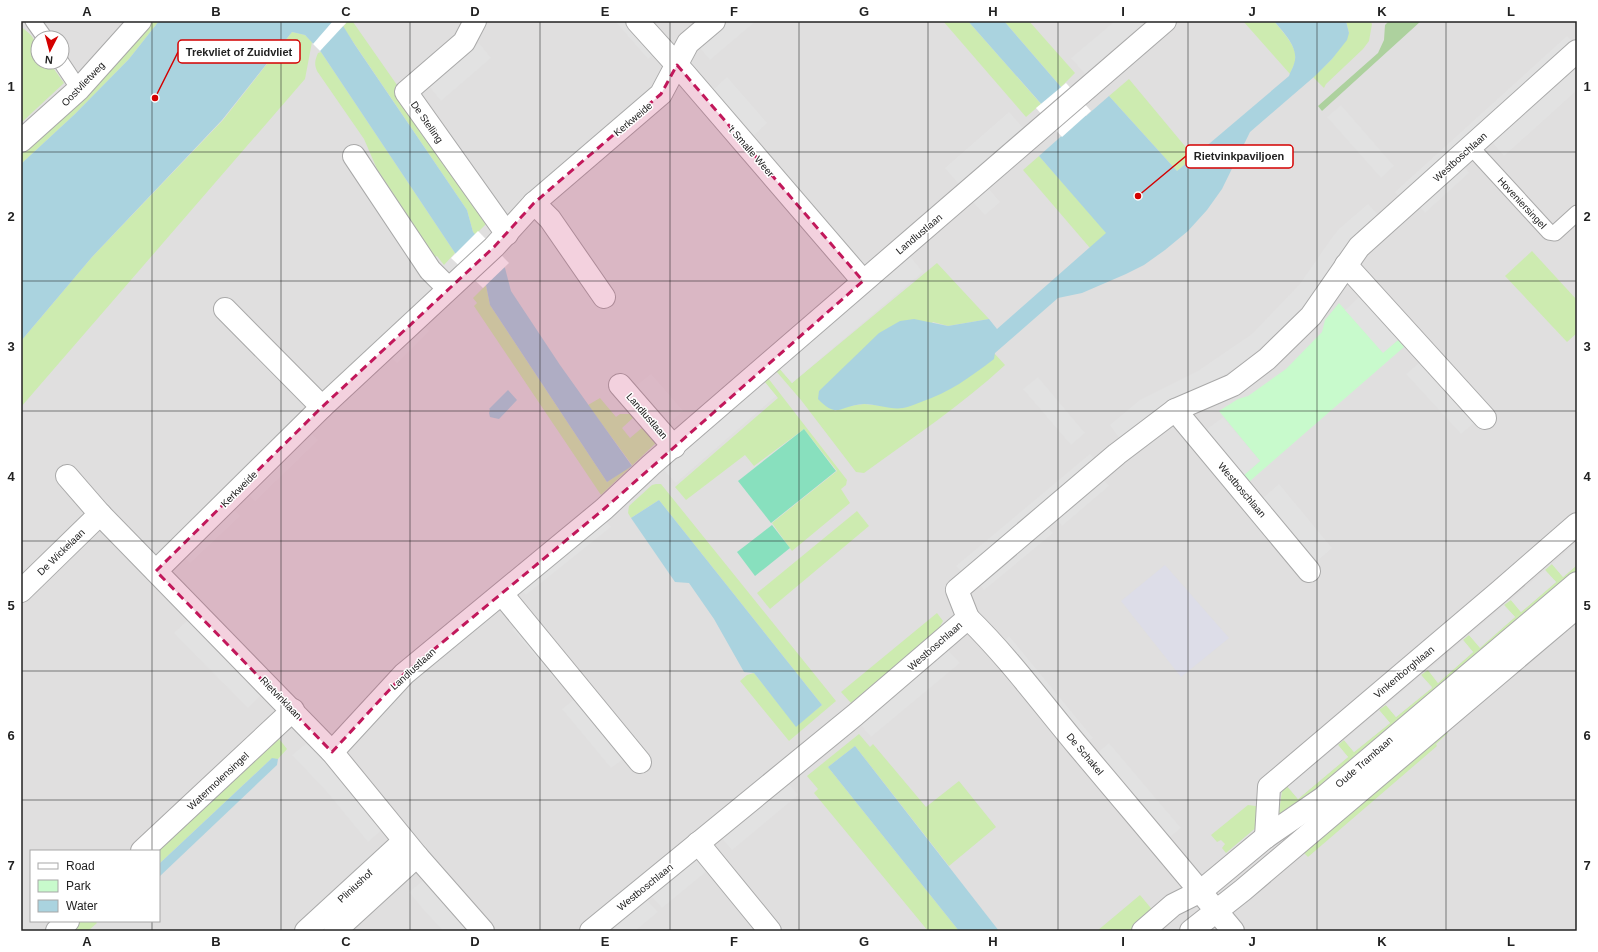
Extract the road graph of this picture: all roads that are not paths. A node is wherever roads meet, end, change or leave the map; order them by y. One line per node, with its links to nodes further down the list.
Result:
1 (33, 21): 7 (lane)
2 (140, 21): 11 (street, Oostvlietweg)
3 (475, 21): 17 (street, De Stelling)
4 (637, 21): 9 (street, 't Smalle Weer)
5 (714, 21): 9 (street, Kerkweide)
6 (1165, 21): 19 (street, Landlustlaan)
7 (39, 30)
8 (1577, 51): 13 (street, Westboschlaan)
9 (677, 65): 15 (street, Kerkweide); 19 (street, 't Smalle Weer)
10 (66, 70): 11 (lane)
11 (79, 89): 12 (street, Oostvlietweg)
12 (21, 141)
13 (1471, 147): 16 (lane, Hoveniersingel); 18 (street, Westboschlaan)
14 (354, 156): 20 (street)
15 (534, 203): 17 (street, Kerkweide); 21 (street)
16 (1577, 213)
17 (500, 240): 20 (street, Kerkweide)
18 (1346, 265): 25 (street, Westboschlaan); 26 (street)
19 (863, 281): 27 (street, Landlustlaan)
20 (448, 288): 24 (street, Kerkweide)
21 (604, 297)
22 (225, 309): 24 (street)
23 (620, 385): 27 (street, Landlustlaan)
24 (322, 407): 31 (street, Kerkweide)
25 (1175, 410): 32 (street, Westboschlaan); 37 (street, Westboschlaan)
26 (1485, 418)
27 (674, 447): 35 (street, Landlustlaan)
28 (67, 476): 29 (street, Rietvinklaan)
29 (100, 514): 31 (street, Rietvinklaan); 34 (street, De Wickelaan)
30 (1577, 524): 41 (street, Vinkenborghlaan)
31 (156, 571): 38 (street, Rietvinklaan)
32 (1309, 571)
33 (1577, 583): 41 (street, Oude Trambaan)
34 (21, 591)
35 (502, 594): 39 (street, Landlustlaan); 40 (street)
36 (1577, 607): 46 (street, Oude Trambaan)
37 (968, 618): 42 (street, Westboschlaan); 45 (street, De Schakel)
38 (293, 710): 39 (street, Rietvinklaan); 44 (street, Watermolensingel)
39 (332, 752): 43 (street, Rietvinklaan)
40 (640, 762)
41 (1266, 837): 45 (street, Oude Trambaan)
42 (698, 843): 52 (street, Westboschlaan); 53 (street)
43 (411, 848): 49 (street, Pliniushof); 50 (street, Pliniushof); 51 (street, Rietvinklaan)
44 (143, 850)
45 (1201, 891): 46 (street, De Schakel); 54 (street, Oude Trambaan)
46 (1217, 911): 55 (street, Oude Trambaan); 56 (street, De Schakel)
47 (67, 922): 48 (street)
48 (57, 931)
49 (306, 931)
50 (335, 931)
51 (483, 931)
52 (591, 931)
53 (770, 931)
54 (1143, 931)
55 (1191, 931)
56 (1233, 931)

